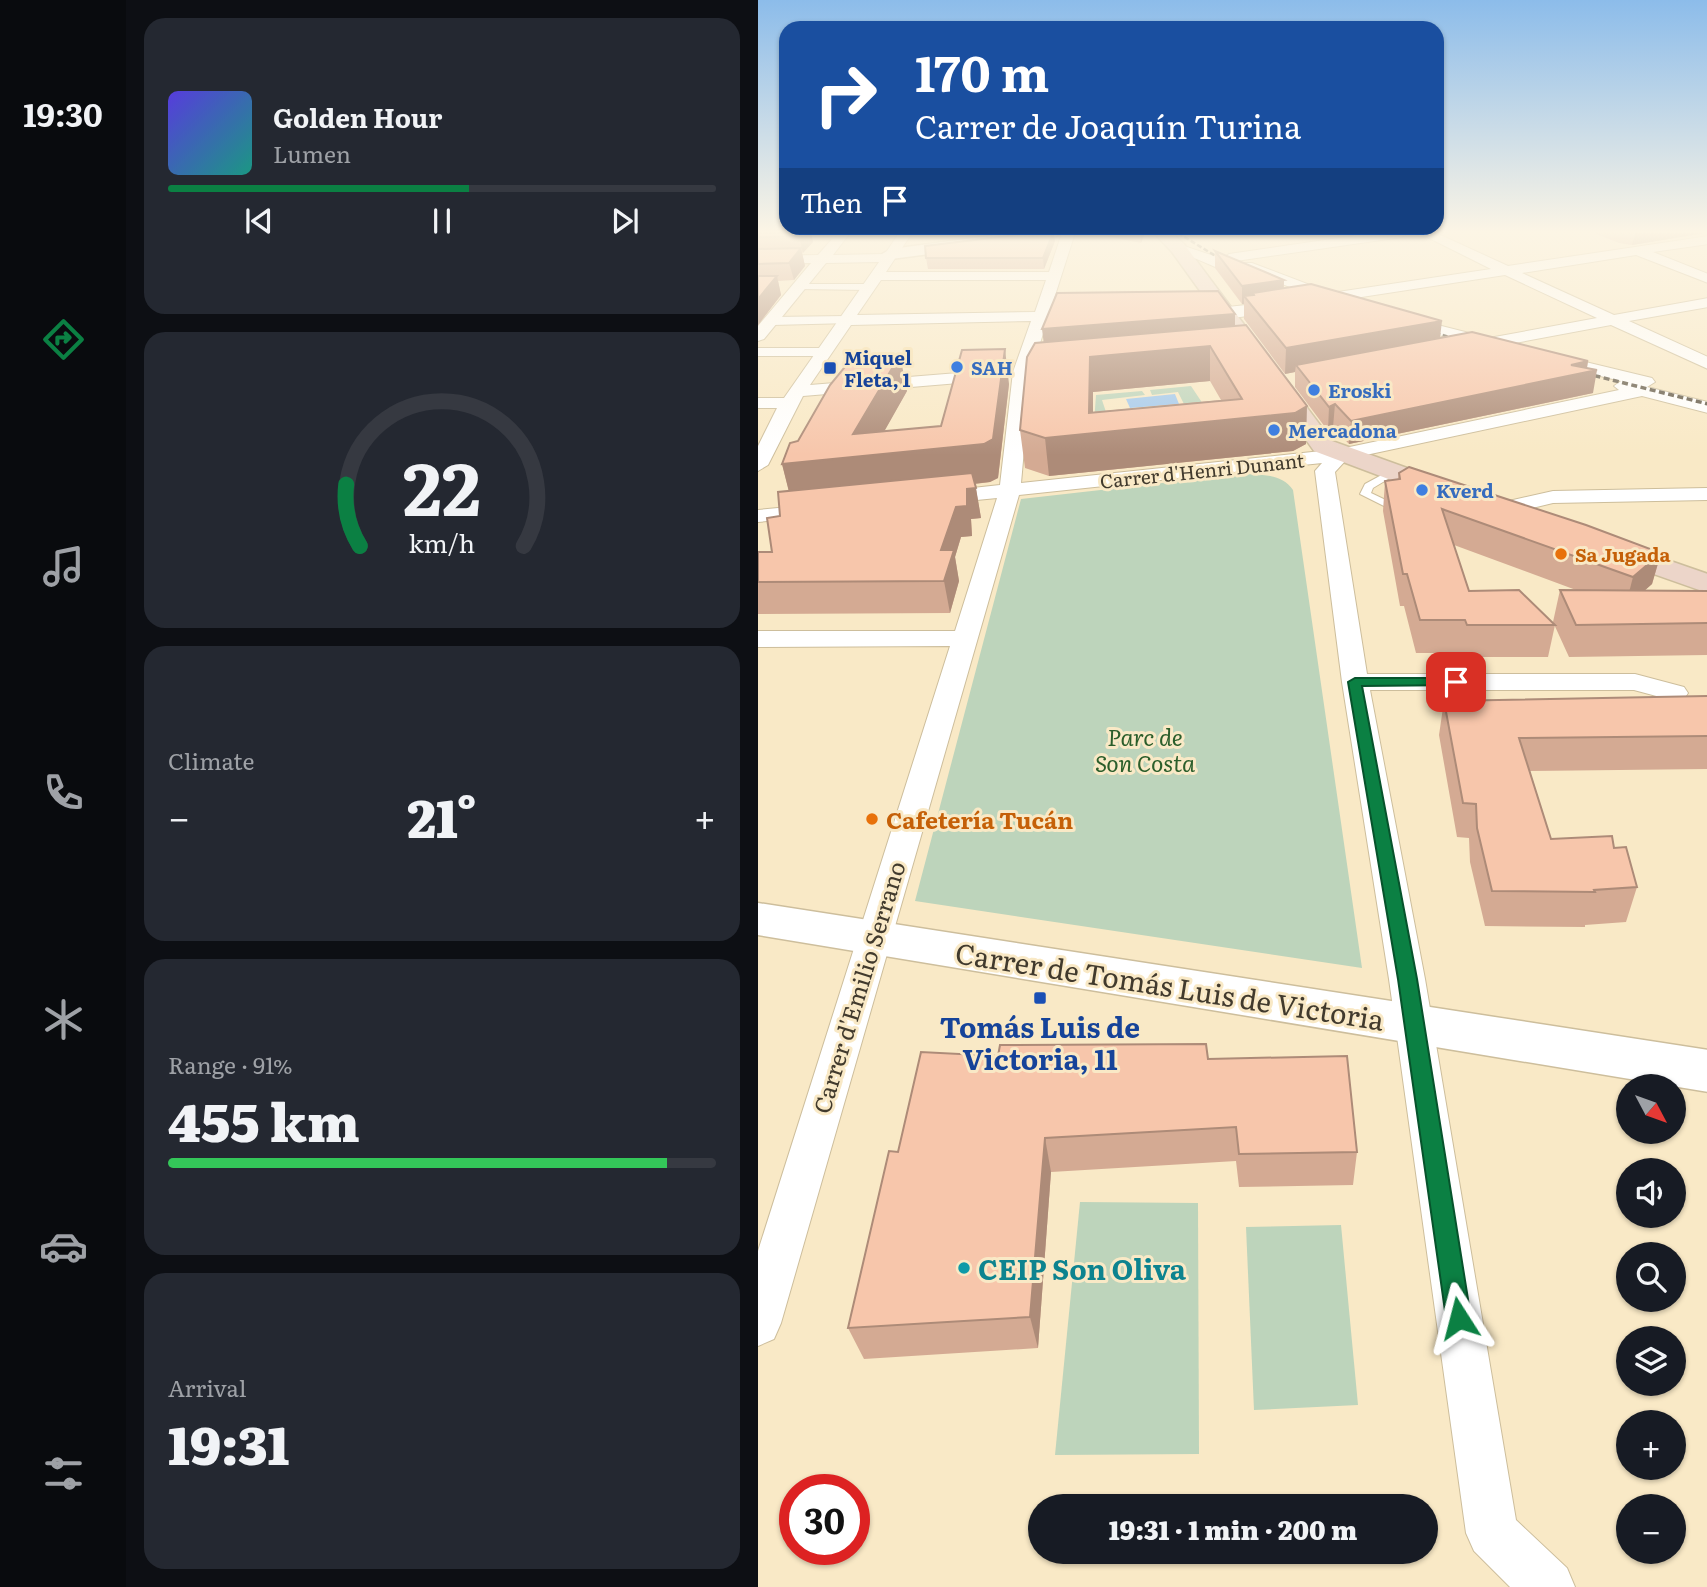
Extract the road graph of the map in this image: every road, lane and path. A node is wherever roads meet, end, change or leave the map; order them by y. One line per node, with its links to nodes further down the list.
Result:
1 (780, 307): 18 (street)
2 (856, 307): 16 (street)
3 (1043, 307): 15 (street, Carrer d'Emilio Serrano)
4 (1222, 307): 13 (main road)
5 (1271, 307): 13 (street)
6 (1329, 307): 11 (street)
7 (1355, 307): 10 (street)
8 (1587, 307): 17 (street)
9 (1681, 307): 17 (street)
10 (1364, 310)
11 (1341, 311)
12 (1173, 314): 13 (street)
13 (1226, 314): 36 (main road)
14 (1079, 316): 15 (street)
15 (1039, 317): 16 (street); 28 (street, Carrer d'Emilio Serrano)
16 (847, 320): 18 (street); 23 (street)
17 (1615, 320): 20 (street); 27 (street)
18 (765, 321): 19 (street)
19 (758, 336)
20 (1489, 343): 21 (street); 30 (street)
21 (1470, 347): 24 (street); 25 (street)
22 (758, 352): 23 (street)
23 (824, 352): 32 (street)
24 (1444, 352)
25 (1509, 357)
26 (1536, 364): 31 (street)
27 (1707, 364)
28 (1029, 372): 32 (street); 39 (street, Carrer d'Emilio Serrano)
29 (1696, 380): 30 (street)
30 (1663, 387): 33 (street)
31 (1641, 391): 35 (street); 36 (street, Carrer d'Henri Dunant)
32 (793, 397): 34 (street); 37 (street)
33 (1707, 398)
34 (758, 403)
35 (1707, 408)
36 (1340, 455): 38 (main road); 39 (street, Carrer d'Henri Dunant); 49 (street)
37 (759, 458)
38 (1393, 473): 42 (lane); 44 (main road)
39 (1009, 491): 41 (street, Carrer d'Henri Dunant); 47 (street, Carrer d'Emilio Serrano)
40 (1707, 494): 44 (street)
41 (917, 500)
42 (1390, 506)
43 (837, 508): 45 (street)
44 (1499, 510): 46 (main road)
45 (758, 516)
46 (1707, 584)
47 (964, 638): 48 (street); 52 (street, Carrer d'Emilio Serrano)
48 (758, 639)
49 (1355, 682): 50 (street); 53 (street)
50 (1675, 692)
51 (758, 919): 52 (street, Carrer de Tomás Luis de Victoria)
52 (872, 938): 53 (street, Carrer de Tomás Luis de Victoria); 55 (street, Carrer d'Emilio Serrano)
53 (1412, 1023): 54 (street, Carrer de Tomás Luis de Victoria); 56 (street)
54 (1707, 1071)
55 (758, 1323)
56 (1548, 1587)

